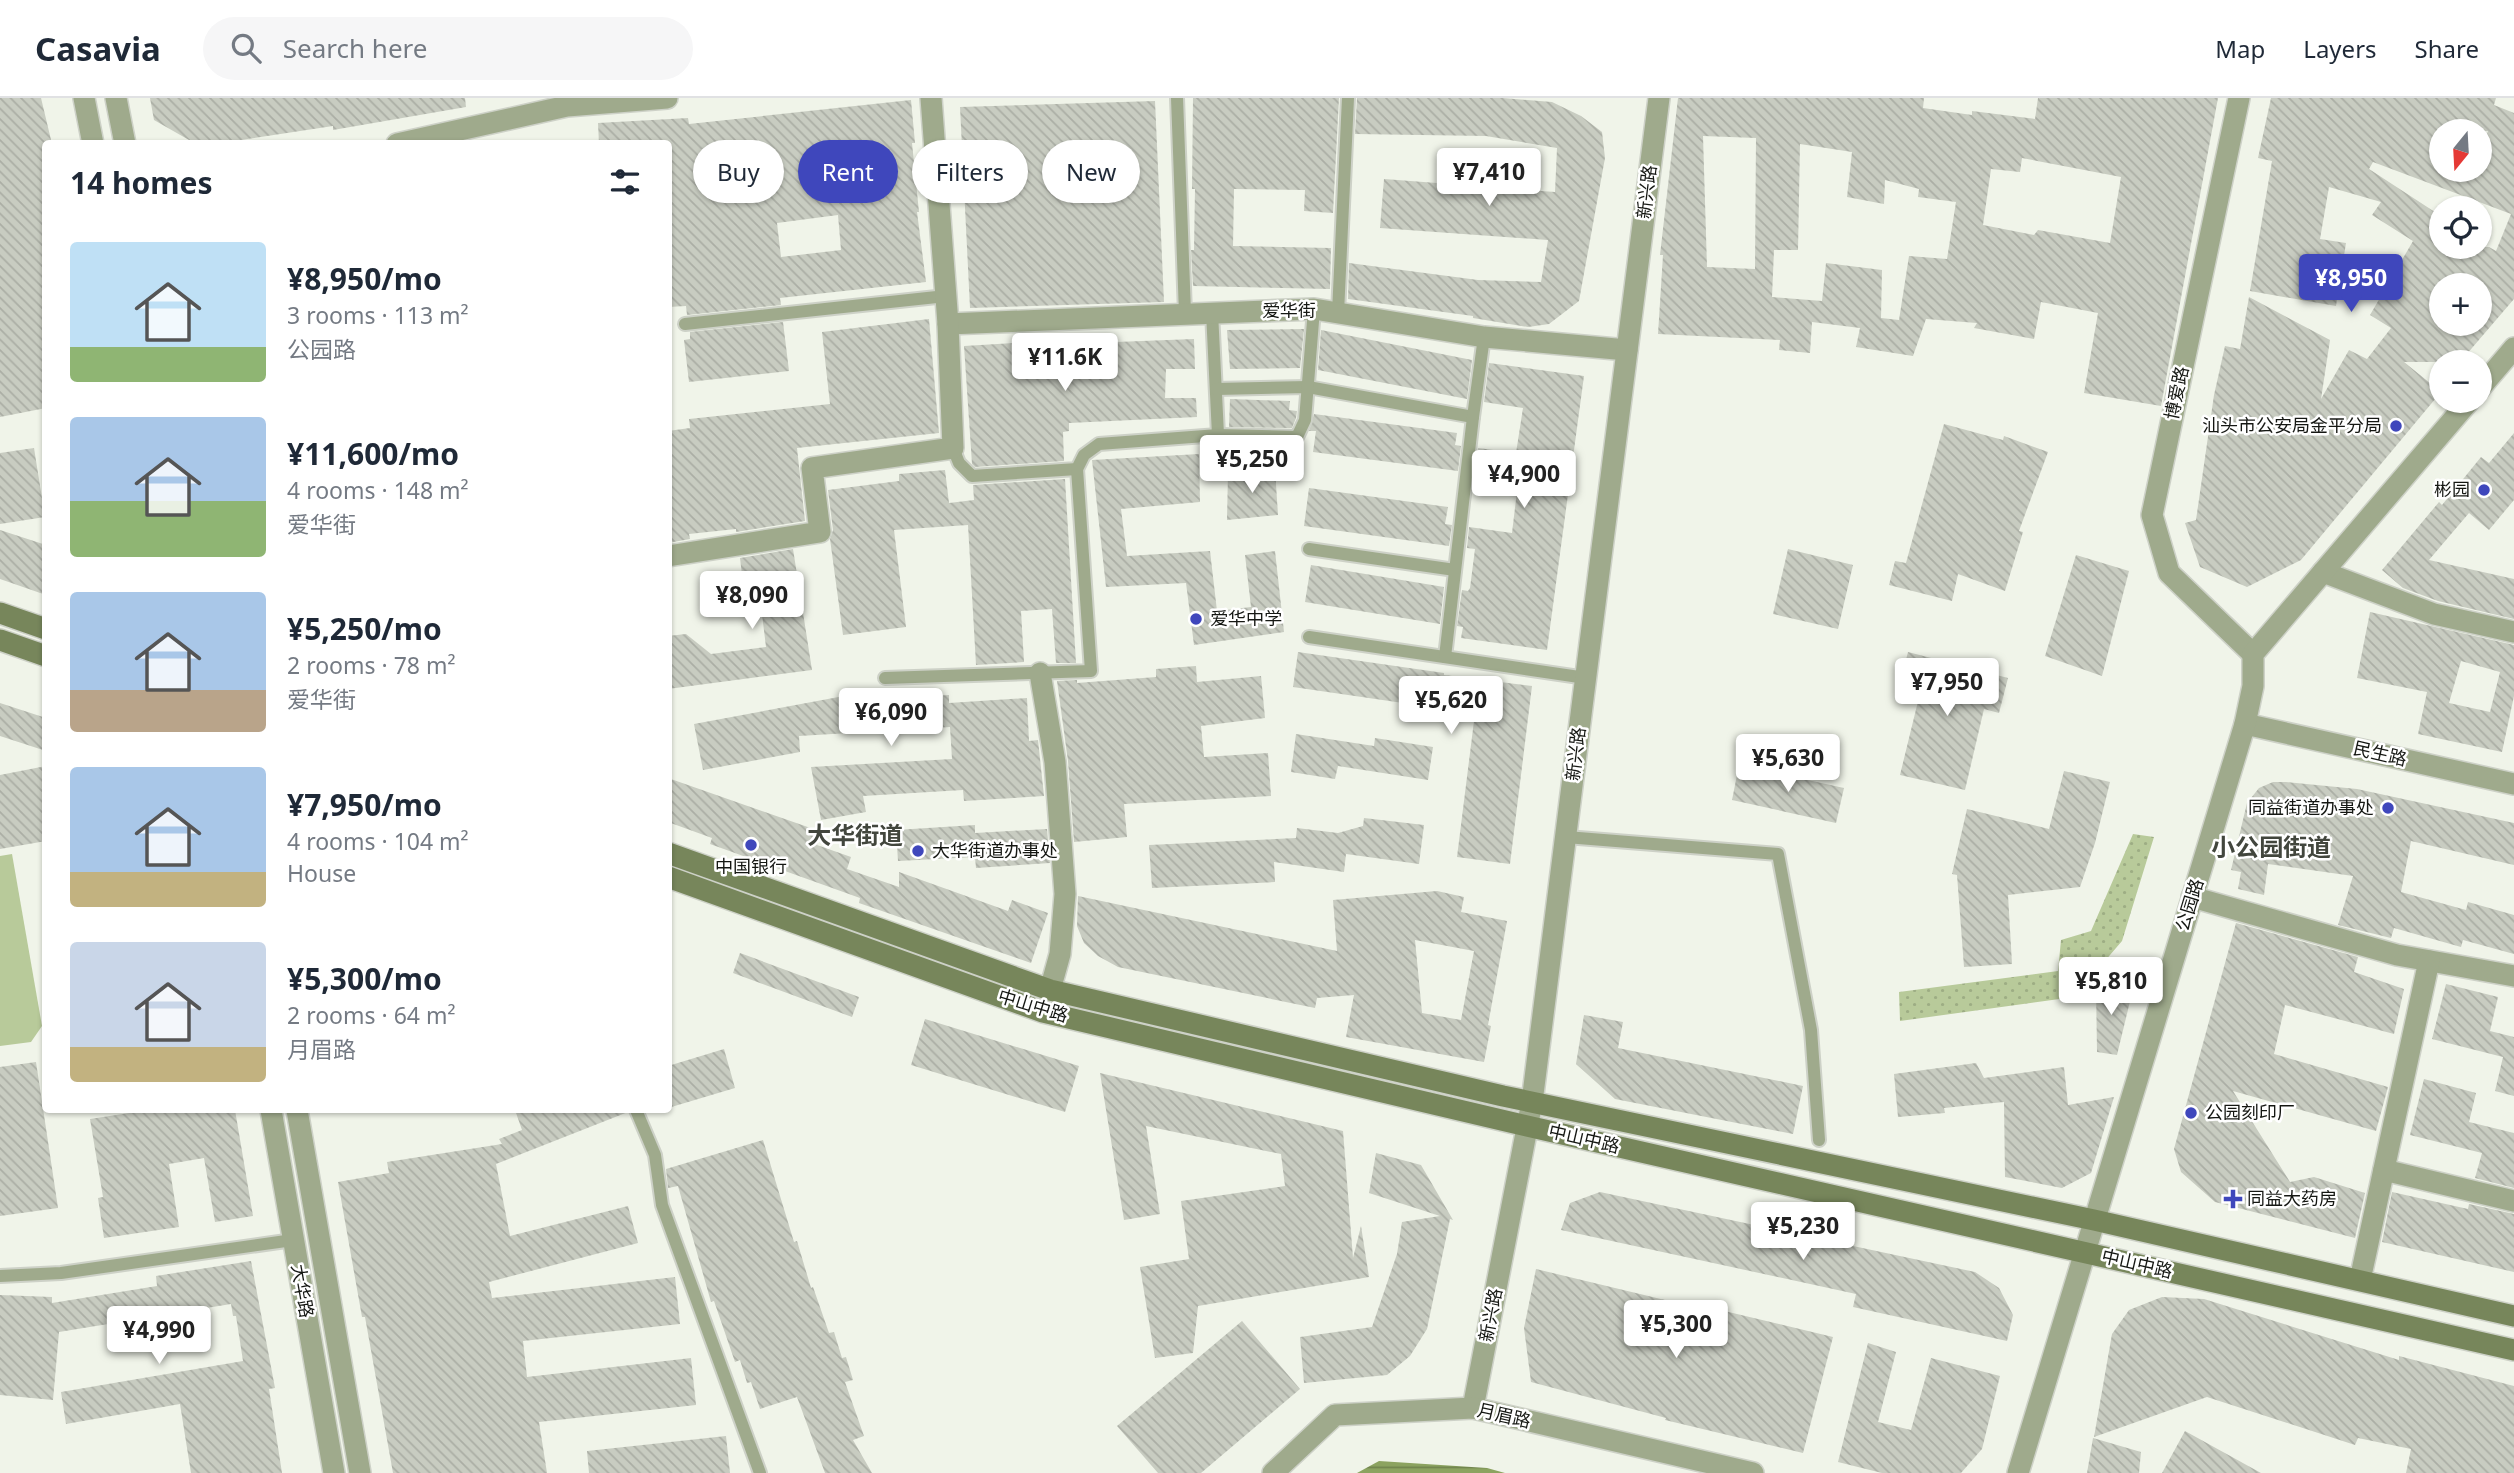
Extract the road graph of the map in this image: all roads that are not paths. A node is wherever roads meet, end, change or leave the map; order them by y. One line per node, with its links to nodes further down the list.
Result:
1 (84, 98): 10 (street)
2 (116, 98): 11 (street)
3 (667, 98): 9 (street)
4 (931, 98): 13 (street)
5 (1177, 98): 16 (lane)
6 (1348, 98): 17 (lane)
7 (1659, 98): 22 (street, 新兴路)
8 (2239, 98): 40 (street, 博爱路)
9 (567, 102): 12 (street)
10 (92, 140)
11 (124, 140)
12 (413, 140)
13 (946, 296): 18 (lane); 19 (street)
14 (1314, 309): 15 (street, 爱华街); 17 (street, 爱华街); 24 (lane)
15 (1212, 312): 16 (street, 爱华街); 25 (lane)
16 (1185, 313): 19 (street, 爱华街)
17 (1338, 313): 20 (street, 爱华街)
18 (685, 324)
19 (948, 324): 29 (street)
20 (1485, 337): 22 (street, 爱华街); 27 (lane)
21 (2514, 348): 23 (street)
22 (1628, 350): 45 (street, 新兴路)
23 (2492, 374)
24 (1308, 387): 25 (lane); 27 (lane); 28 (lane)
25 (1216, 389): 28 (lane)
26 (2459, 413): 34 (street)
27 (1473, 416): 33 (lane)
28 (1218, 435): 30 (lane)
29 (953, 448): 30 (lane); 32 (street)
30 (1077, 469): 43 (lane)
31 (1309, 549): 33 (lane)
32 (672, 555)
33 (1455, 570): 42 (lane)
34 (2323, 572): 37 (street); 40 (street)
35 (0, 613): 36 (main road)
36 (42, 628)
37 (2514, 632)
38 (1310, 637): 42 (lane)
39 (0, 640): 41 (main road)
40 (2253, 654): 46 (street, 公园路)
41 (42, 655)
42 (1445, 657): 45 (lane)
43 (1040, 673): 44 (lane); 54 (street)
44 (885, 678)
45 (1586, 678): 48 (street, 新兴路)
46 (2245, 724): 47 (street, 民生路); 51 (street, 公园路)
47 (2514, 784)
48 (1566, 837): 55 (street, 新兴路); 60 (lane)
49 (672, 854): 54 (main road, 中山中路)
50 (672, 878): 59 (main road, 中山中路)
51 (2192, 897): 52 (street); 63 (street, 公园路)
52 (2429, 961): 53 (street); 61 (street)
53 (2514, 976)
54 (1050, 990): 55 (main road, 中山中路)
55 (1532, 1102): 59 (street, 新兴路); 63 (main road, 中山中路)
56 (272, 1113): 64 (street, 大华路)
57 (298, 1113): 72 (street, 大华路)
58 (637, 1113): 73 (lane)
59 (1527, 1126): 65 (main road, 中山中路); 70 (street, 新兴路)
60 (1819, 1140)
61 (2384, 1170): 62 (street); 67 (street)
62 (2514, 1201)
63 (2094, 1220): 65 (street, 公园路); 67 (main road, 中山中路)
64 (293, 1240): 66 (lane); 71 (street, 大华路)
65 (2086, 1253): 69 (main road, 中山中路); 76 (street, 公园路)
66 (0, 1276)
67 (2360, 1280): 68 (main road, 中山中路)
68 (2514, 1316)
69 (2514, 1350)
70 (1473, 1408): 74 (street, 月眉路); 75 (street, 月眉路)
71 (334, 1473)
72 (359, 1473)
73 (760, 1473)
74 (1273, 1473)
75 (1753, 1473)
76 (2018, 1473)

